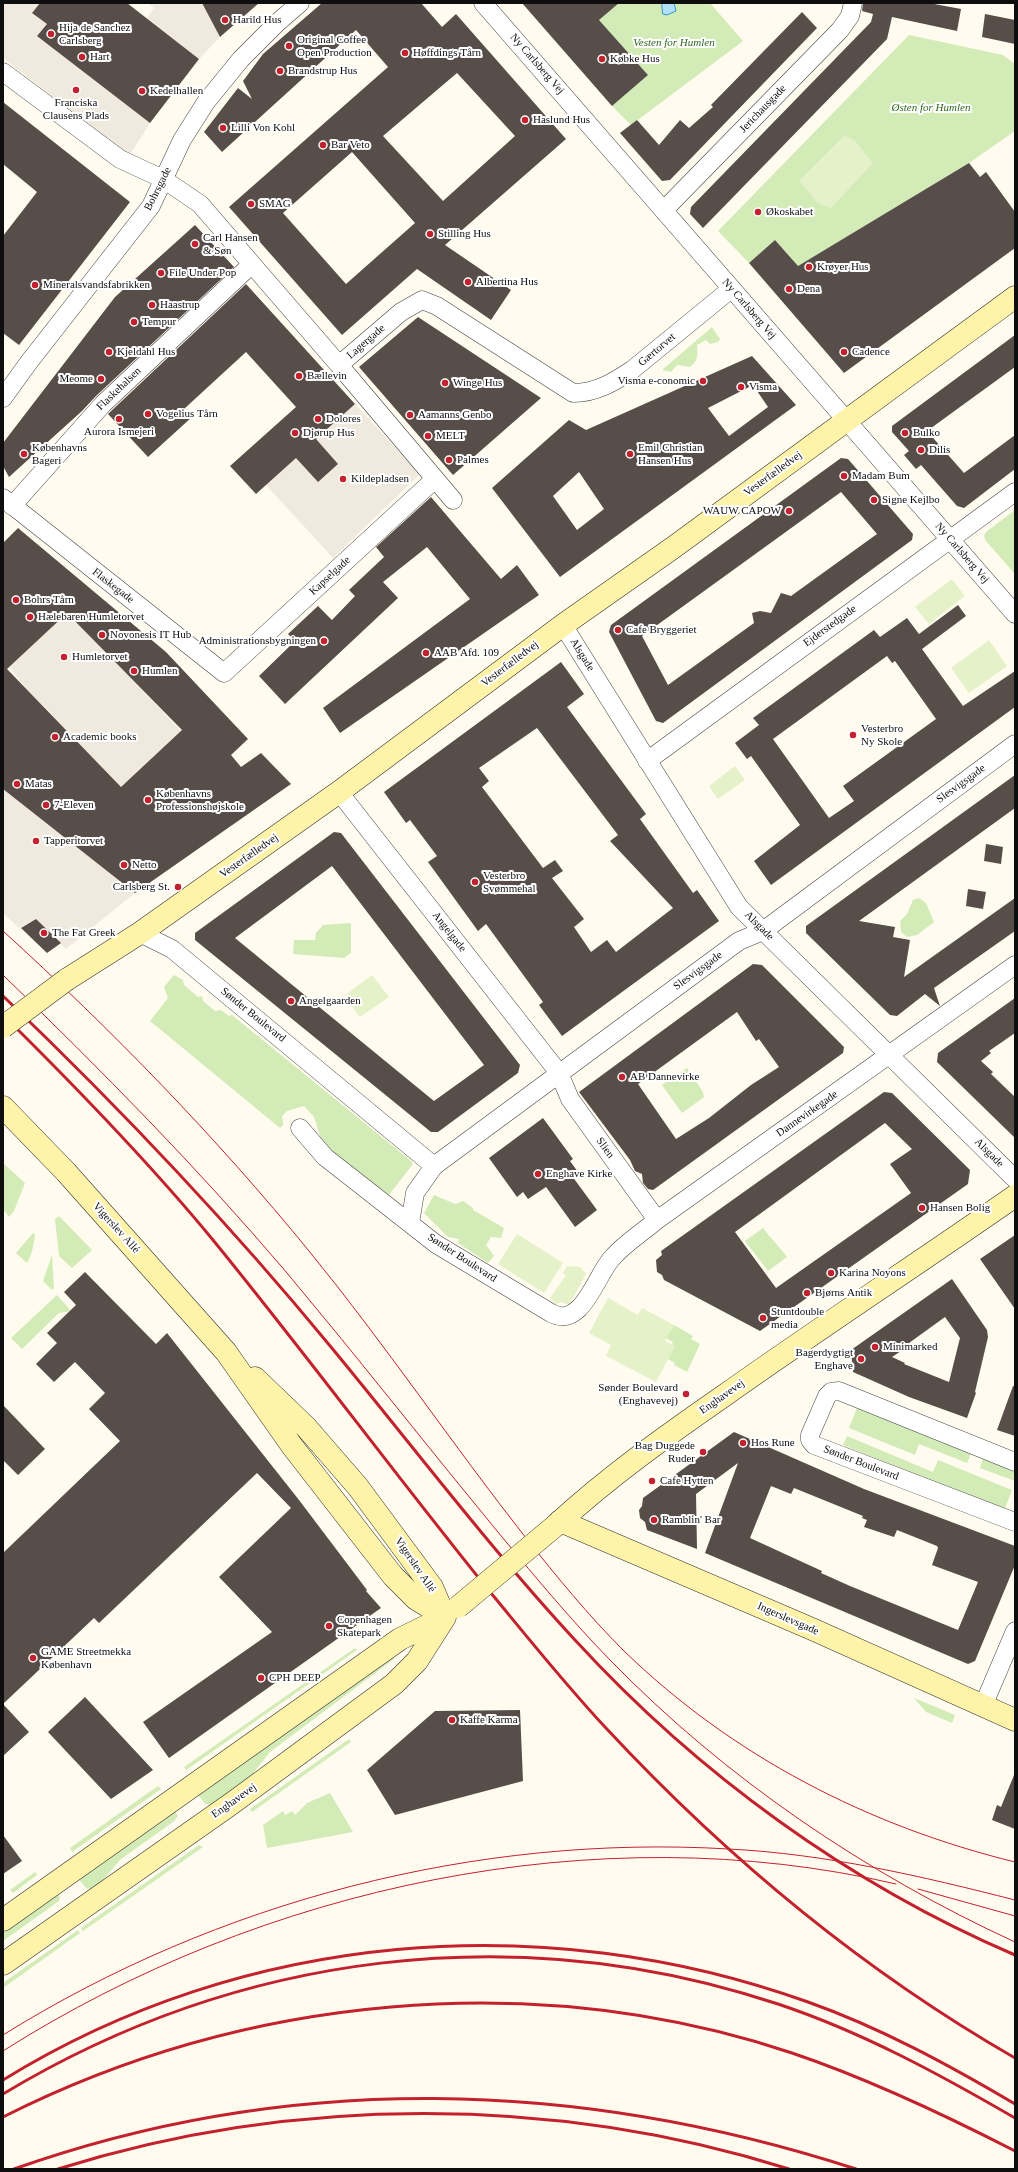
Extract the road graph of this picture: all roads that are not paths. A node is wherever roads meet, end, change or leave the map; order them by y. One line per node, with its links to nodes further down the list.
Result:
1 (300, 3): 5 (street, Bohrsgade)
2 (483, 3): 6 (street, Ny Carlsberg Vej)
3 (853, 3): 6 (street, Jerichausgade)
4 (3, 72): 5 (street)
5 (163, 178): 7 (street, Lagergade); 12 (street, Bohrsgade)
6 (664, 210): 8 (street, Ny Carlsberg Vej)
7 (252, 264): 10 (street, Lagergade); 17 (street, Flaskehalsen)
8 (731, 289): 11 (street, Gærtorvet); 13 (street, Ny Carlsberg Vej)
9 (1015, 297): 13 (street, Vesterfælledvej)
10 (339, 365): 11 (street, Lagergade); 14 (street)
11 (573, 393)
12 (3, 398)
13 (846, 420): 18 (street, Ny Carlsberg Vej); 20 (street, Vesterfælledvej)
14 (435, 479): 16 (street); 21 (street, Kapselgade)
15 (1015, 492): 18 (street, Ejderstedgade)
16 (453, 500)
17 (8, 502): 21 (street, Flaskegade)
18 (949, 538): 19 (street, Ny Carlsberg Vej); 23 (street, Ejderstedgade)
19 (1015, 614)
20 (563, 625): 23 (street, Alsgade); 24 (street, Vesterfælledvej)
21 (224, 673)
22 (1015, 744): 25 (street, Slesvigsgade)
23 (647, 761): 25 (street, Alsgade)
24 (340, 792): 26 (street, Vesterfælledvej); 30 (street, Angelgade)
25 (763, 930): 29 (street, Alsgade); 30 (street, Slesvigsgade)
26 (140, 934): 28 (street, Vesterfælledvej, bridge); 33 (street, Sønder Boulevard)
27 (1015, 965): 29 (street, Dannevirkegade)
28 (3, 1027)
29 (890, 1055): 34 (street, Alsgade); 36 (street, Dannevirkegade)
30 (559, 1073): 33 (street, Slesvigsgade); 36 (street, Slien)
31 (3, 1107): 42 (street, Vigerslev Allé)
32 (300, 1128): 37 (street, Sønder Boulevard)
33 (434, 1166): 37 (street, Slesvigsgade)
34 (1015, 1179)
35 (1015, 1196): 41 (street, Enghavevej)
36 (657, 1220): 38 (street, Dannevirkegade)
37 (410, 1222): 38 (street, Sønder Boulevard)
38 (604, 1268)
39 (1015, 1462): 40 (street, Sønder Boulevard)
40 (1015, 1522)
41 (558, 1523): 42 (street, Enghavevej, bridge); 44 (street, Ingerslevsgade)
42 (451, 1612): 46 (street, Enghavevej); 47 (street, Enghavevej)
43 (1015, 1631): 44 (street)
44 (983, 1706): 45 (street, Ingerslevsgade)
45 (1015, 1720)
46 (3, 1920)
47 (3, 1964)

